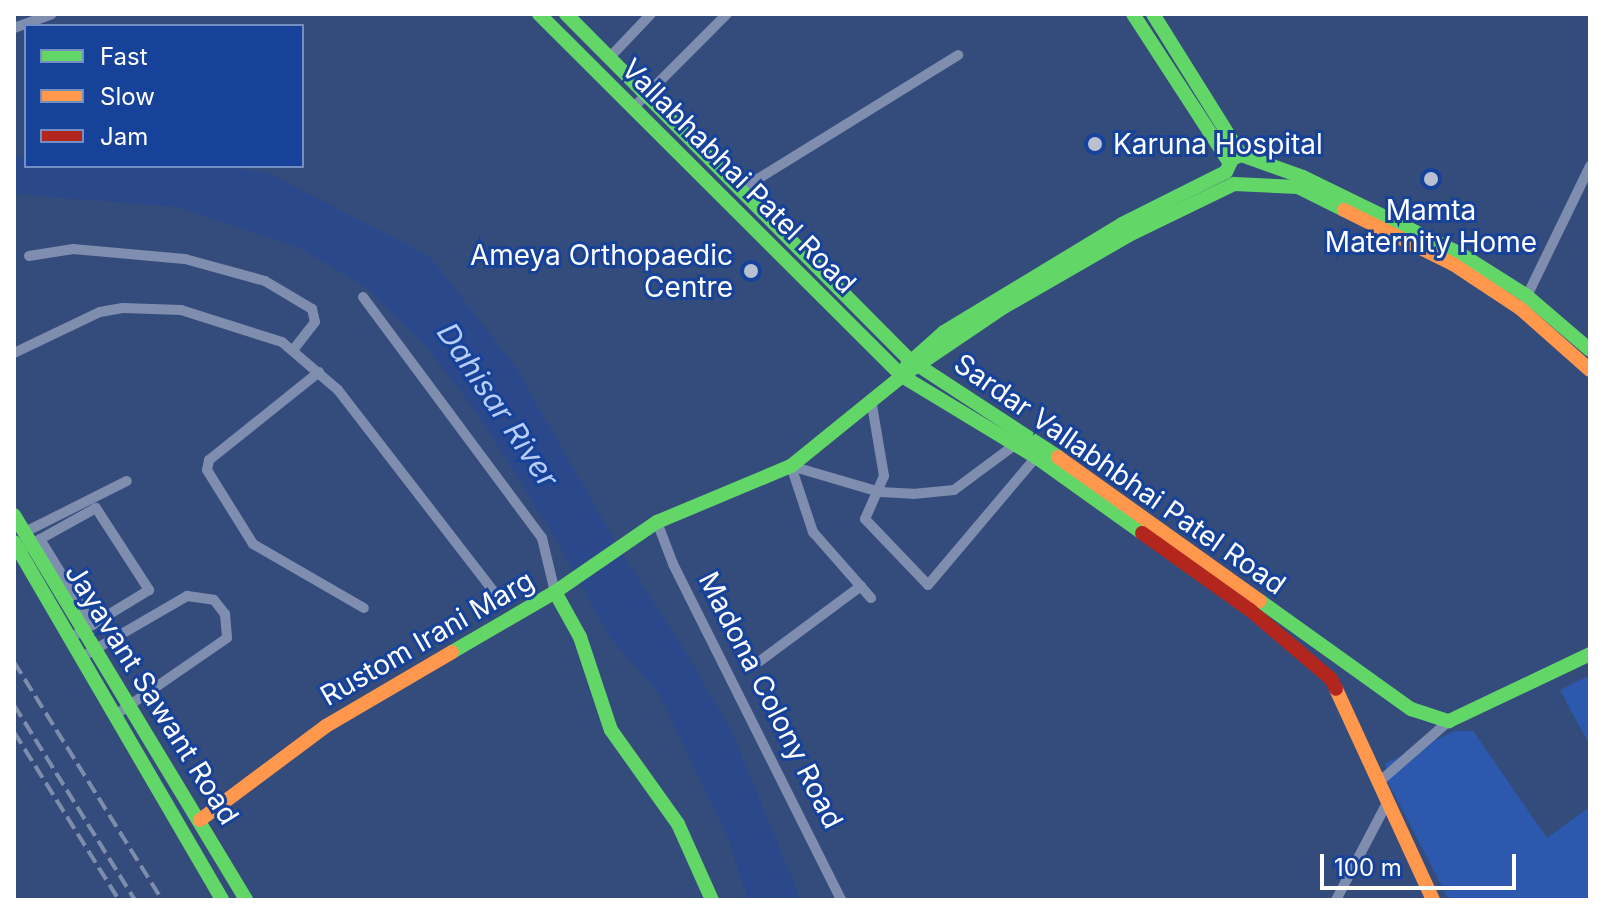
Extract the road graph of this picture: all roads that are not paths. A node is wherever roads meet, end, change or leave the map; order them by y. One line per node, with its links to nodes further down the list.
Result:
1 (52, 14): 8 (street)
2 (539, 14): 12 (street, Vallabhabhai Patel Road)
3 (566, 14): 10 (street, Sardar Vallabhbhai Patel Road)
4 (651, 14): 10 (street)
5 (727, 14): 11 (street)
6 (1133, 14): 14 (street)
7 (1153, 14): 14 (street)
8 (25, 24)
9 (958, 55): 15 (street)
10 (610, 57): 11 (street, Sardar Vallabhbhai Patel Road)
11 (649, 93): 12 (street); 15 (street, Sardar Vallabhbhai Patel Road)
12 (635, 106): 25 (street, Vallabhabhai Patel Road)
13 (1590, 166): 18 (street)
14 (1239, 170): 18 (street); 18 (street); 22 (street)
15 (743, 188): 22 (street, Sardar Vallabhbhai Patel Road)
16 (29, 256): 19 (street)
17 (363, 297): 36 (street)
18 (1524, 302): 20 (street); 23 (street)
19 (293, 350): 21 (street); 24 (street)
20 (1590, 350)
21 (14, 353)
22 (914, 363): 25 (street); 41 (street, Sardar Vallabhbhai Patel Road)
23 (1589, 367)
24 (319, 372): 38 (street); 39 (street)
25 (902, 376): 26 (street); 27 (street, Sardar Vallabhbhai Patel Road)
26 (872, 405): 29 (street); 31 (street)
27 (1016, 444): 28 (street, Sardar Vallabhbhai Patel Road); 31 (street)
28 (1036, 457): 31 (street); 41 (street, Sardar Vallabhbhai Patel Road)
29 (791, 466): 31 (street); 33 (street); 35 (street)
30 (127, 481): 34 (street)
31 (880, 492)
32 (14, 515): 34 (street, Jayavant Sawant Road)
33 (657, 522): 36 (street); 54 (street, Madona Colony Road)
34 (25, 542): 40 (street, Jayavant Sawant Road); 40 (street)
35 (861, 586): 37 (street); 44 (street)
36 (555, 592): 50 (street, Rustom Irani Marg); 53 (street, Rustom Irani Marg)
37 (871, 598)
38 (501, 601)
39 (364, 608)
40 (81, 632): 43 (street, Jayavant Sawant Road)
41 (1296, 637): 47 (street); 48 (street)
42 (1590, 654): 47 (street)
43 (86, 655): 45 (street, Jayavant Sawant Road); 45 (street); 46 (street, Jayavant Sawant Road)
44 (760, 661)
45 (126, 707): 46 (street); 50 (street, Jayavant Sawant Road)
46 (112, 716): 51 (street, Jayavant Sawant Road)
47 (1449, 721): 48 (street)
48 (1379, 782): 49 (street)
49 (1387, 803): 55 (street); 56 (street)
50 (200, 820): 52 (street, Jayavant Sawant Road)
51 (222, 900)
52 (246, 900)
53 (712, 900)
54 (841, 900)
55 (1336, 900)
56 (1433, 900)

